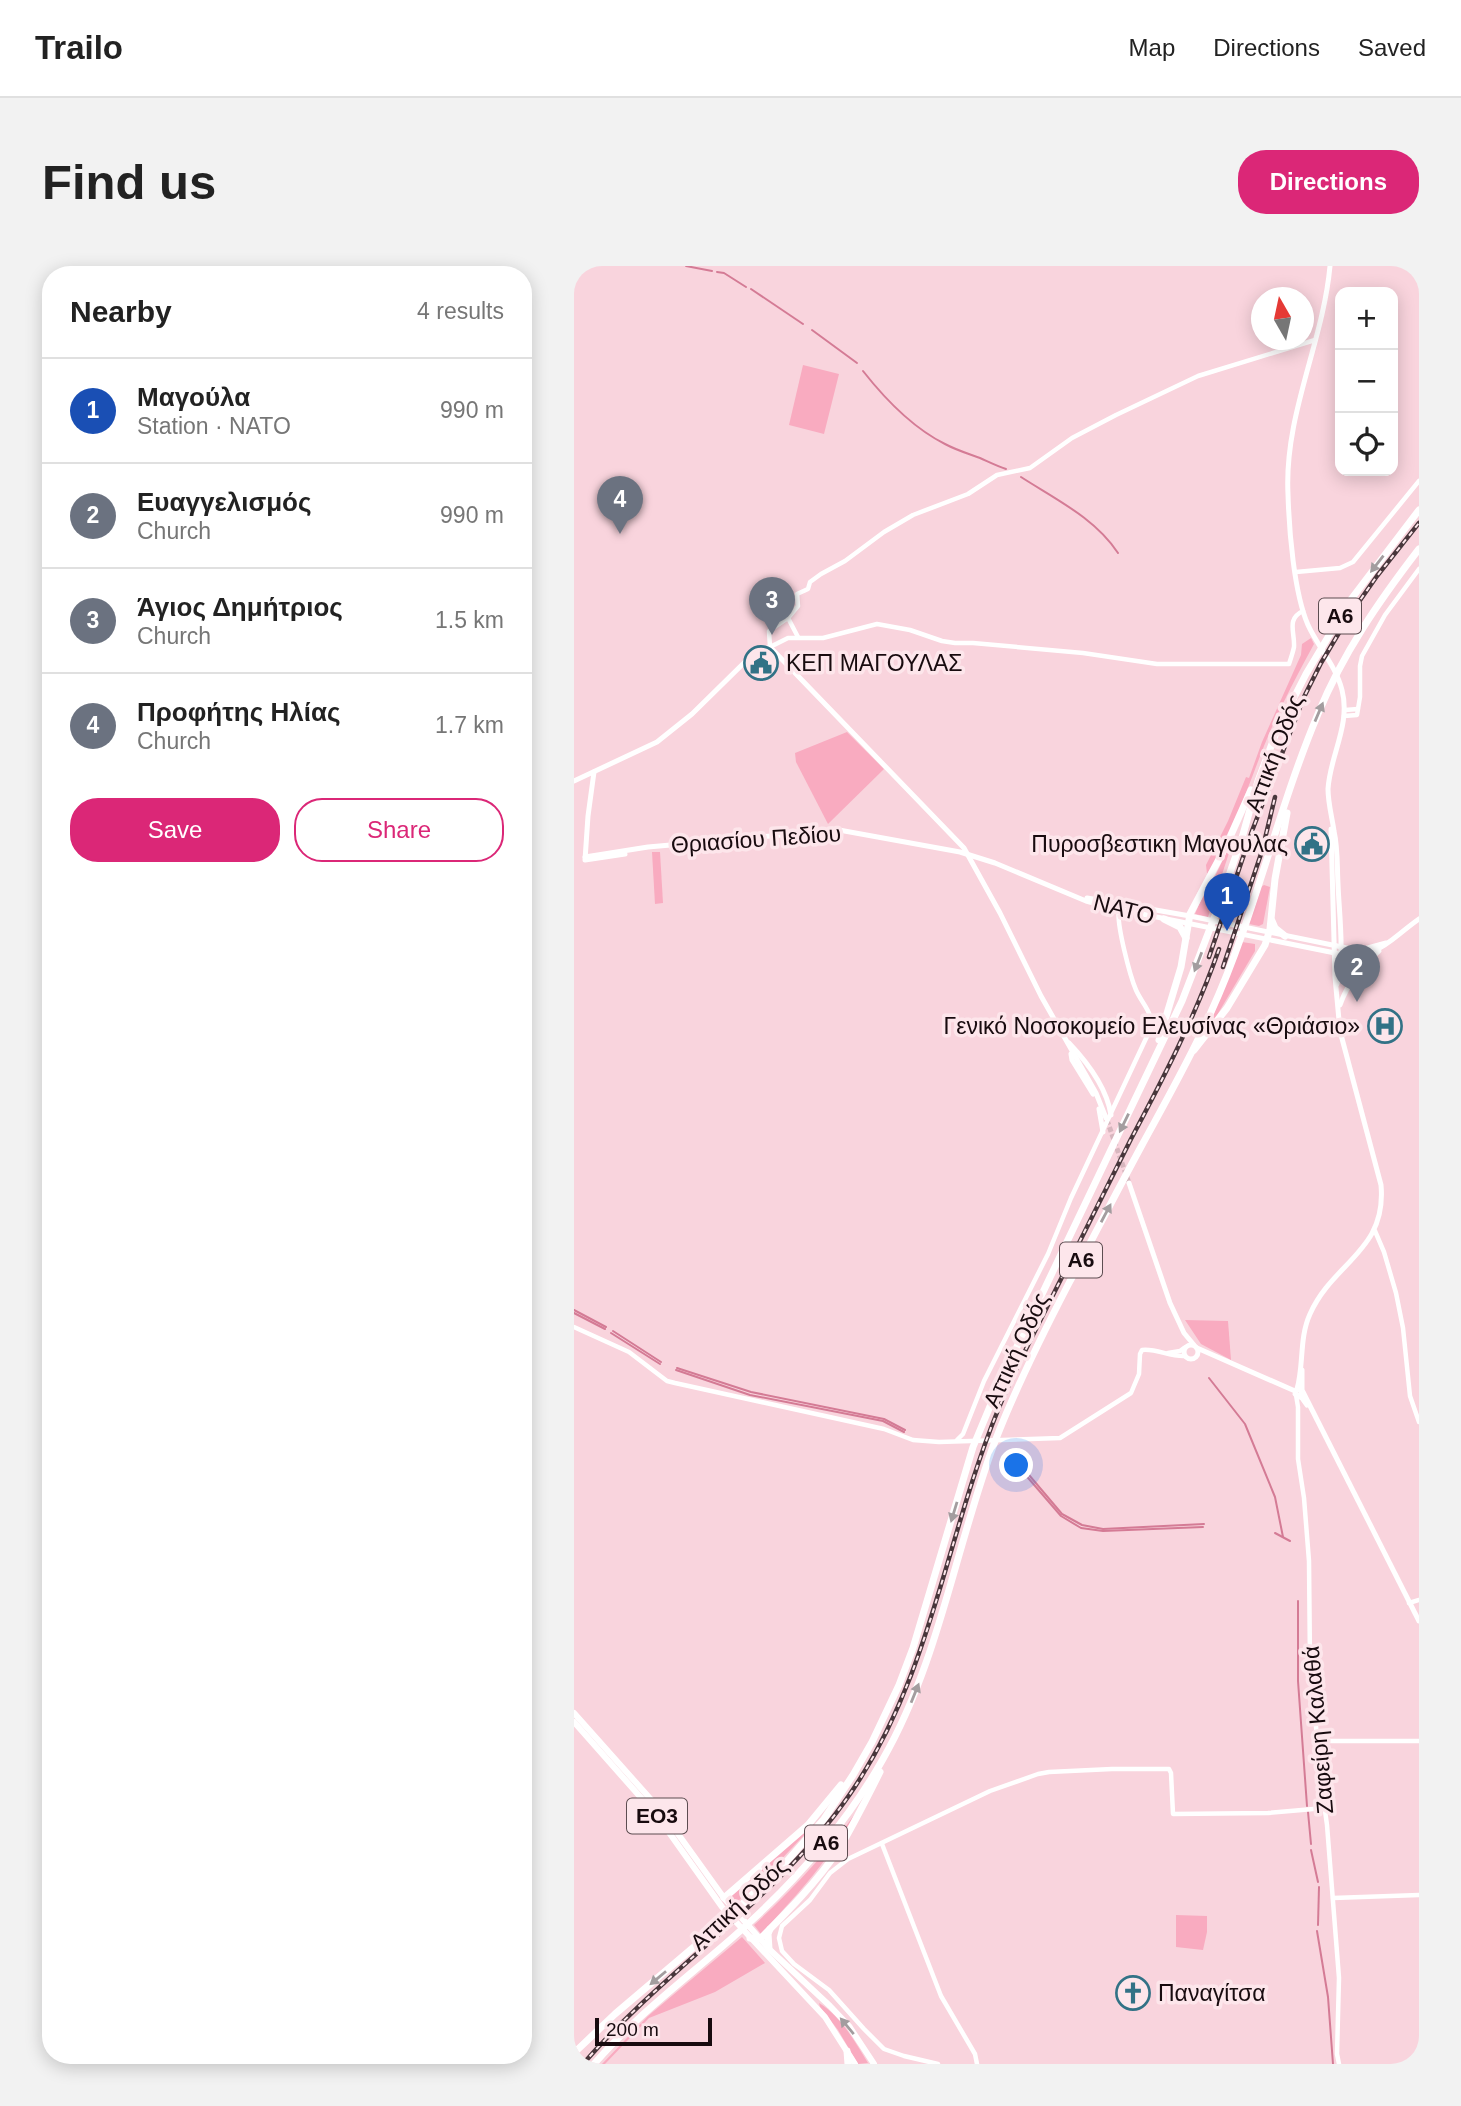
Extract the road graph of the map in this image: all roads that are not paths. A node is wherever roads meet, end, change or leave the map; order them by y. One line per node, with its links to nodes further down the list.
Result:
1 (1330, 266): 2 (main road)
2 (1316, 339): 7 (main road); 9 (street)
3 (1419, 481): 7 (street)
4 (1419, 510): 16 (highway, Αττική Οδός / Α6, one-way to 16)
5 (1419, 549): 13 (highway, Αττική Οδός / Α6, one-way to 5)
6 (1419, 569): 12 (street)
7 (1296, 572): 8 (main road)
8 (1304, 614): 10 (street); 12 (main road)
9 (788, 618): 10 (street); 11 (street)
10 (798, 637): 11 (street)
11 (770, 647): 14 (main road); 18 (main road)
12 (1345, 713): 17 (main road)
13 (1298, 767): 21 (highway); 36 (highway, Αττική Οδός / Α6)
14 (594, 772): 15 (main road); 18 (main road, Θριασίου Πεδίου)
15 (574, 781)
16 (1258, 781): 24 (highway); 37 (highway, Αττική Οδός / Α6, one-way to 37)
17 (1332, 822): 25 (main road); 32 (main road)
18 (968, 855): 19 (main road, Θριασίου Πεδίου); 34 (main road)
19 (1082, 898): 20 (main road, ΝΑΤΟ); 24 (main road, ΝΑΤΟ)
20 (1119, 910): 22 (main road, ΝΑΤΟ); 39 (street)
21 (1271, 917): 26 (highway); 27 (highway)
22 (1164, 919): 24 (main road, ΝΑΤΟ); 29 (highway)
23 (1419, 919): 28 (main road, ΝΑΤΟ)
24 (1189, 920): 26 (main road, ΝΑΤΟ); 26 (main road, ΝΑΤΟ); 29 (highway)
25 (1335, 935): 30 (main road); 32 (main road)
26 (1268, 936): 27 (main road, ΝΑΤΟ); 32 (main road, ΝΑΤΟ); 36 (highway)
27 (1285, 936): 30 (main road, ΝΑΤΟ)
28 (1395, 937): 31 (main road, ΝΑΤΟ); 32 (main road, ΝΑΤΟ)
29 (1186, 938): 37 (highway)
30 (1323, 943): 32 (main road, ΝΑΤΟ)
31 (1384, 947): 32 (main road, ΝΑΤΟ); 33 (main road)
32 (1337, 950): 33 (main road)
33 (1338, 1011): 43 (main road)
34 (1063, 1037): 35 (main road); 38 (main road)
35 (1070, 1051): 40 (main road); 41 (main road)
36 (1191, 1053): 64 (highway, Αττική Οδός / Α6, one-way to 36)
37 (1148, 1073): 65 (highway, Αττική Οδός / Α6, one-way to 65)
38 (1108, 1103): 39 (main road); 40 (main road)
39 (1116, 1106): 40 (street)
40 (1109, 1117): 41 (street)
41 (1103, 1132): 56 (street)
42 (1129, 1183): 45 (main road)
43 (1374, 1231): 52 (main road); 55 (street)
44 (574, 1327): 56 (street)
45 (1184, 1333): 46 (main road); 47 (main road)
46 (1185, 1347): 47 (main road); 48 (street); 49 (main road)
47 (1196, 1347): 50 (main road); 51 (main road)
48 (1163, 1353): 49 (street); 56 (street)
49 (1185, 1356): 50 (main road)
50 (1197, 1356): 51 (main road)
51 (1215, 1356): 52 (main road)
52 (1299, 1392): 53 (main road); 54 (street, Ζαφείρη Καλαθά)
53 (1309, 1407): 54 (street); 58 (main road)
54 (1298, 1408): 62 (street, Ζαφείρη Καλαθά)
55 (1419, 1422)
56 (955, 1441)
57 (1419, 1600): 58 (street)
58 (1409, 1603): 59 (main road)
59 (1419, 1621)
60 (574, 1713): 69 (main road, ΕΟ3)
61 (574, 1722): 71 (main road, ΕΟ3)
62 (1317, 1741): 63 (street); 66 (street, Ζαφείρη Καλαθά)
63 (1419, 1741)
64 (886, 1755): 72 (highway); 78 (highway, Αττική Οδός / Α6)
65 (858, 1766): 69 (highway); 77 (highway, Αττική Οδός / Α6, one-way to 77)
66 (1325, 1808): 67 (street); 70 (street, Ζαφείρη Καλαθά)
67 (881, 1844): 82 (street); 83 (street)
68 (1419, 1895): 70 (street)
69 (724, 1898): 71 (main road); 74 (main road, ΕΟ3)
70 (1333, 1898): 84 (street, Ζαφείρη Καλαθά)
71 (722, 1907): 73 (main road, ΕΟ3)
72 (770, 1929): 74 (highway); 75 (highway)
73 (750, 1938): 74 (highway); 76 (main road, ΕΟ3)
74 (760, 1939): 75 (main road, ΕΟ3)
75 (769, 1949): 81 (main road, ΕΟ3, one-way to 75)
76 (847, 2051): 79 (highway); 80 (main road, ΕΟ3)
77 (574, 2053)
78 (594, 2064)
79 (848, 2064)
80 (855, 2064)
81 (874, 2064)
82 (939, 2064)
83 (977, 2064)
84 (1339, 2064)

